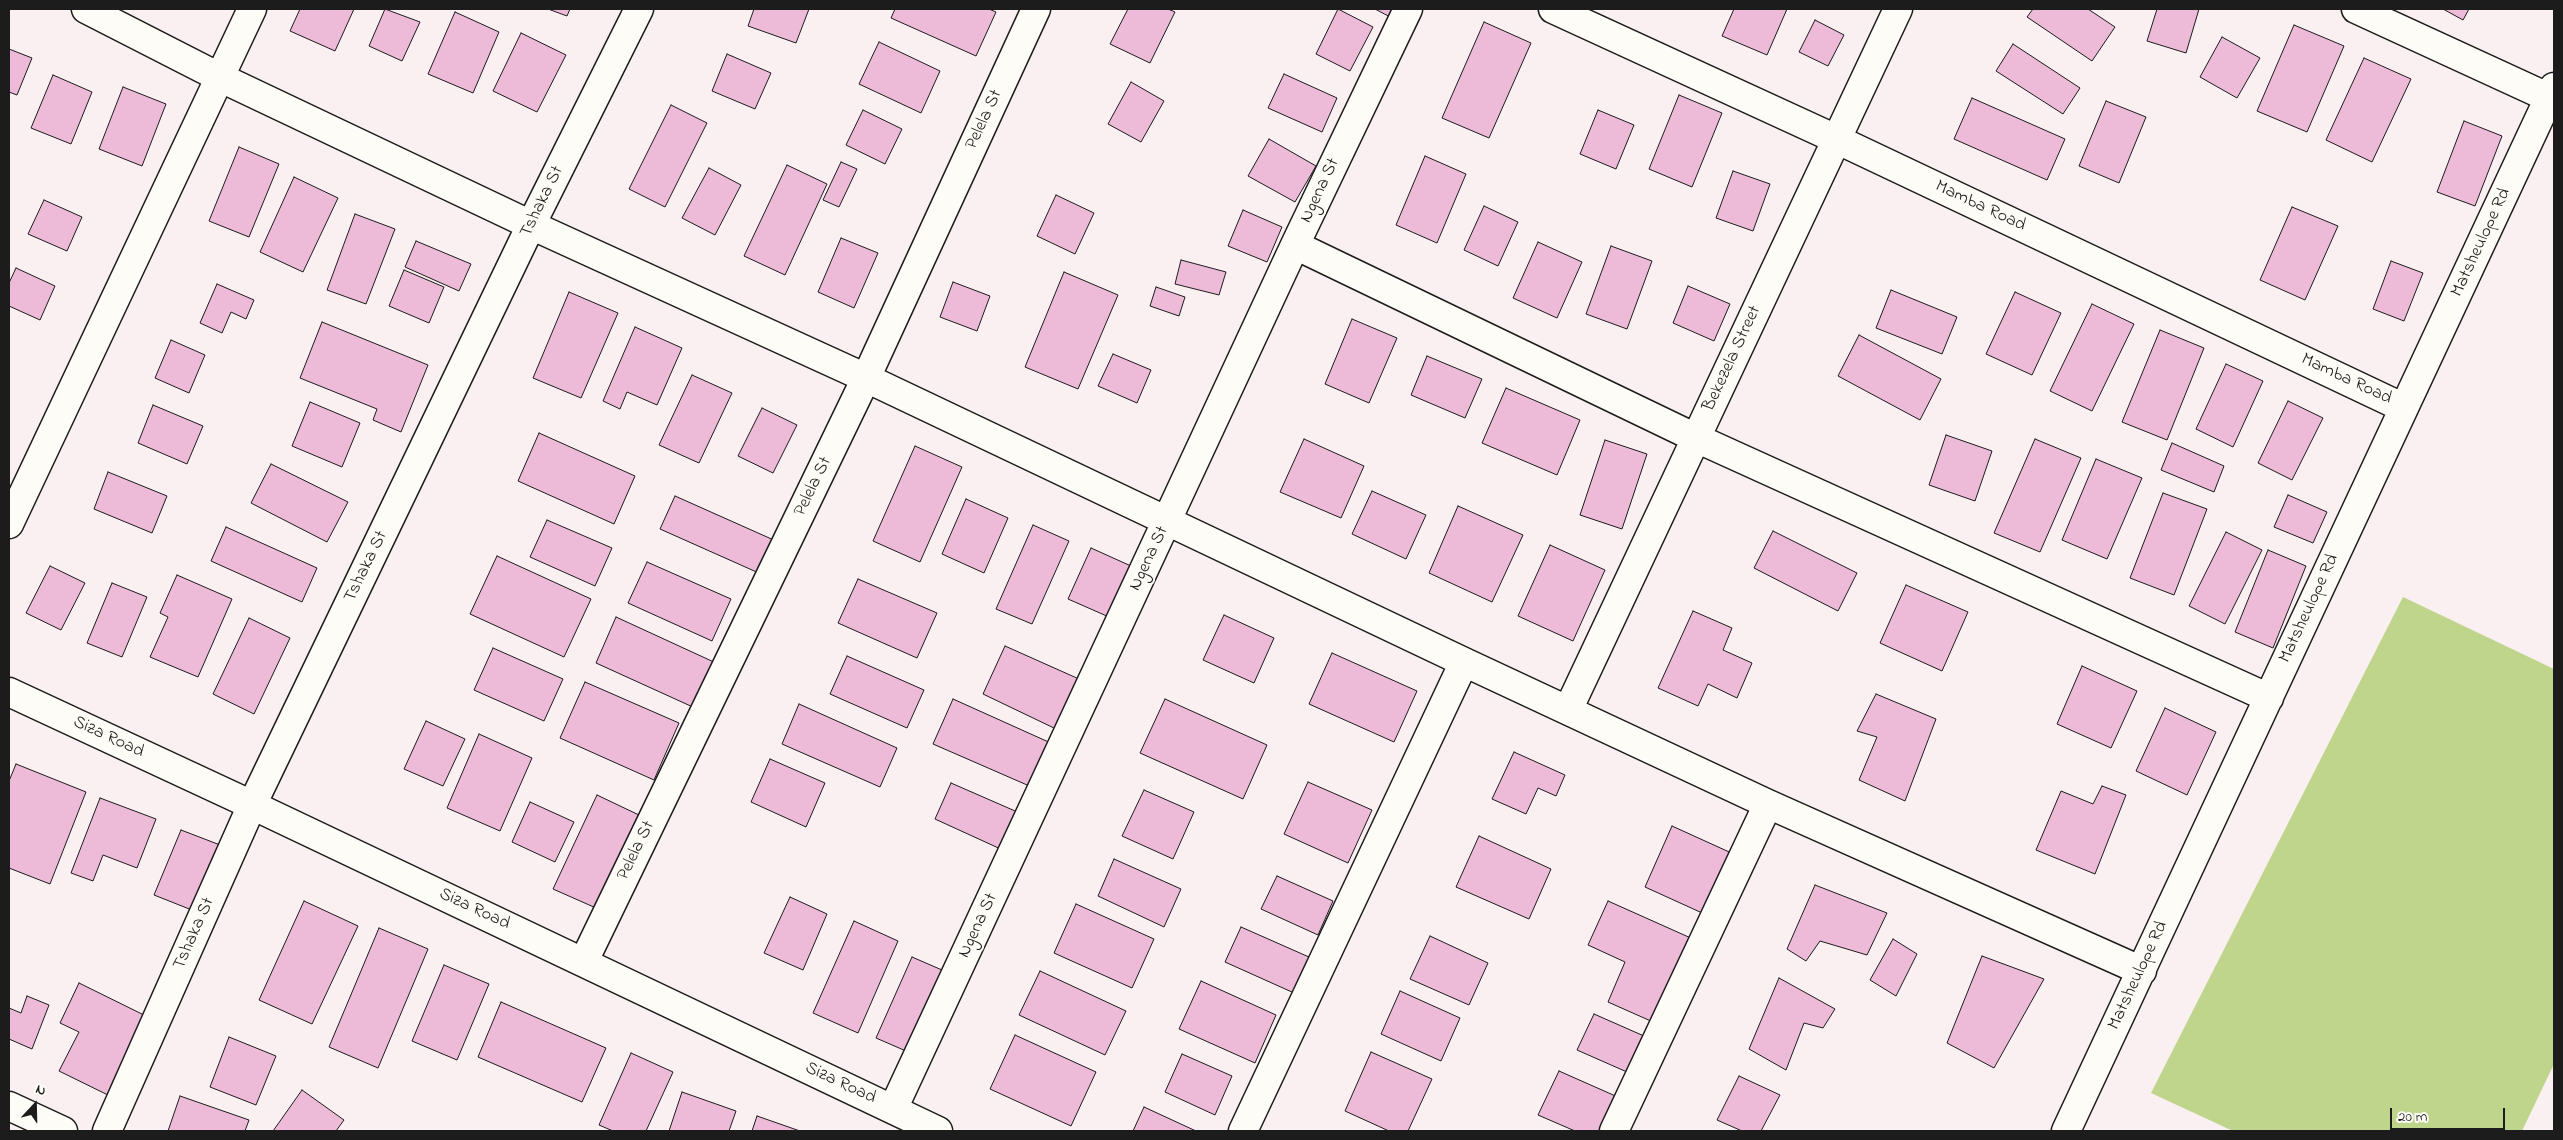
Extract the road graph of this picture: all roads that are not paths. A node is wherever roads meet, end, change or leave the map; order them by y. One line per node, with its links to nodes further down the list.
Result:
1 (86, 9): 9 (street)
2 (252, 9): 9 (street)
3 (639, 9): 12 (street, Tshaka St)
4 (1036, 9): 14 (street, Pelela St)
5 (1408, 9): 13 (street, Ngena St)
6 (1554, 9): 11 (street, Mamba Road)
7 (1898, 9): 11 (street, Bekezela Street)
8 (2356, 9): 10 (street)
9 (219, 77): 12 (street); 18 (street)
10 (2553, 95): 15 (street, Matsheulope Rd)
11 (1836, 139): 15 (street, Mamba Road); 16 (street, Bekezela Street)
12 (531, 225): 14 (street); 24 (street, Tshaka St)
13 (1295, 245): 16 (street); 17 (street, Ngena St)
14 (866, 378): 17 (street); 25 (street, Pelela St)
15 (2404, 408): 21 (street, Matsheulope Rd)
16 (1696, 438): 21 (street); 22 (street, Bekezela Street)
17 (1168, 522): 19 (street); 28 (street, Ngena St)
18 (9, 524)
19 (1464, 662): 22 (street); 32 (street)
20 (9, 692): 24 (street, Siza Road)
21 (2269, 698): 26 (street, Matsheulope Rd)
22 (1568, 710): 23 (street)
23 (1768, 804): 26 (street); 33 (street)
24 (252, 805): 25 (street, Siza Road); 30 (street, Tshaka St)
25 (584, 962): 28 (street, Siza Road)
26 (2142, 970): 34 (street, Matsheulope Rd)
27 (9, 1106): 29 (street)
28 (893, 1109): 31 (street, Siza Road)
29 (63, 1131)
30 (107, 1131)
31 (938, 1131)
32 (1243, 1131)
33 (1614, 1131)
34 (2066, 1131)

